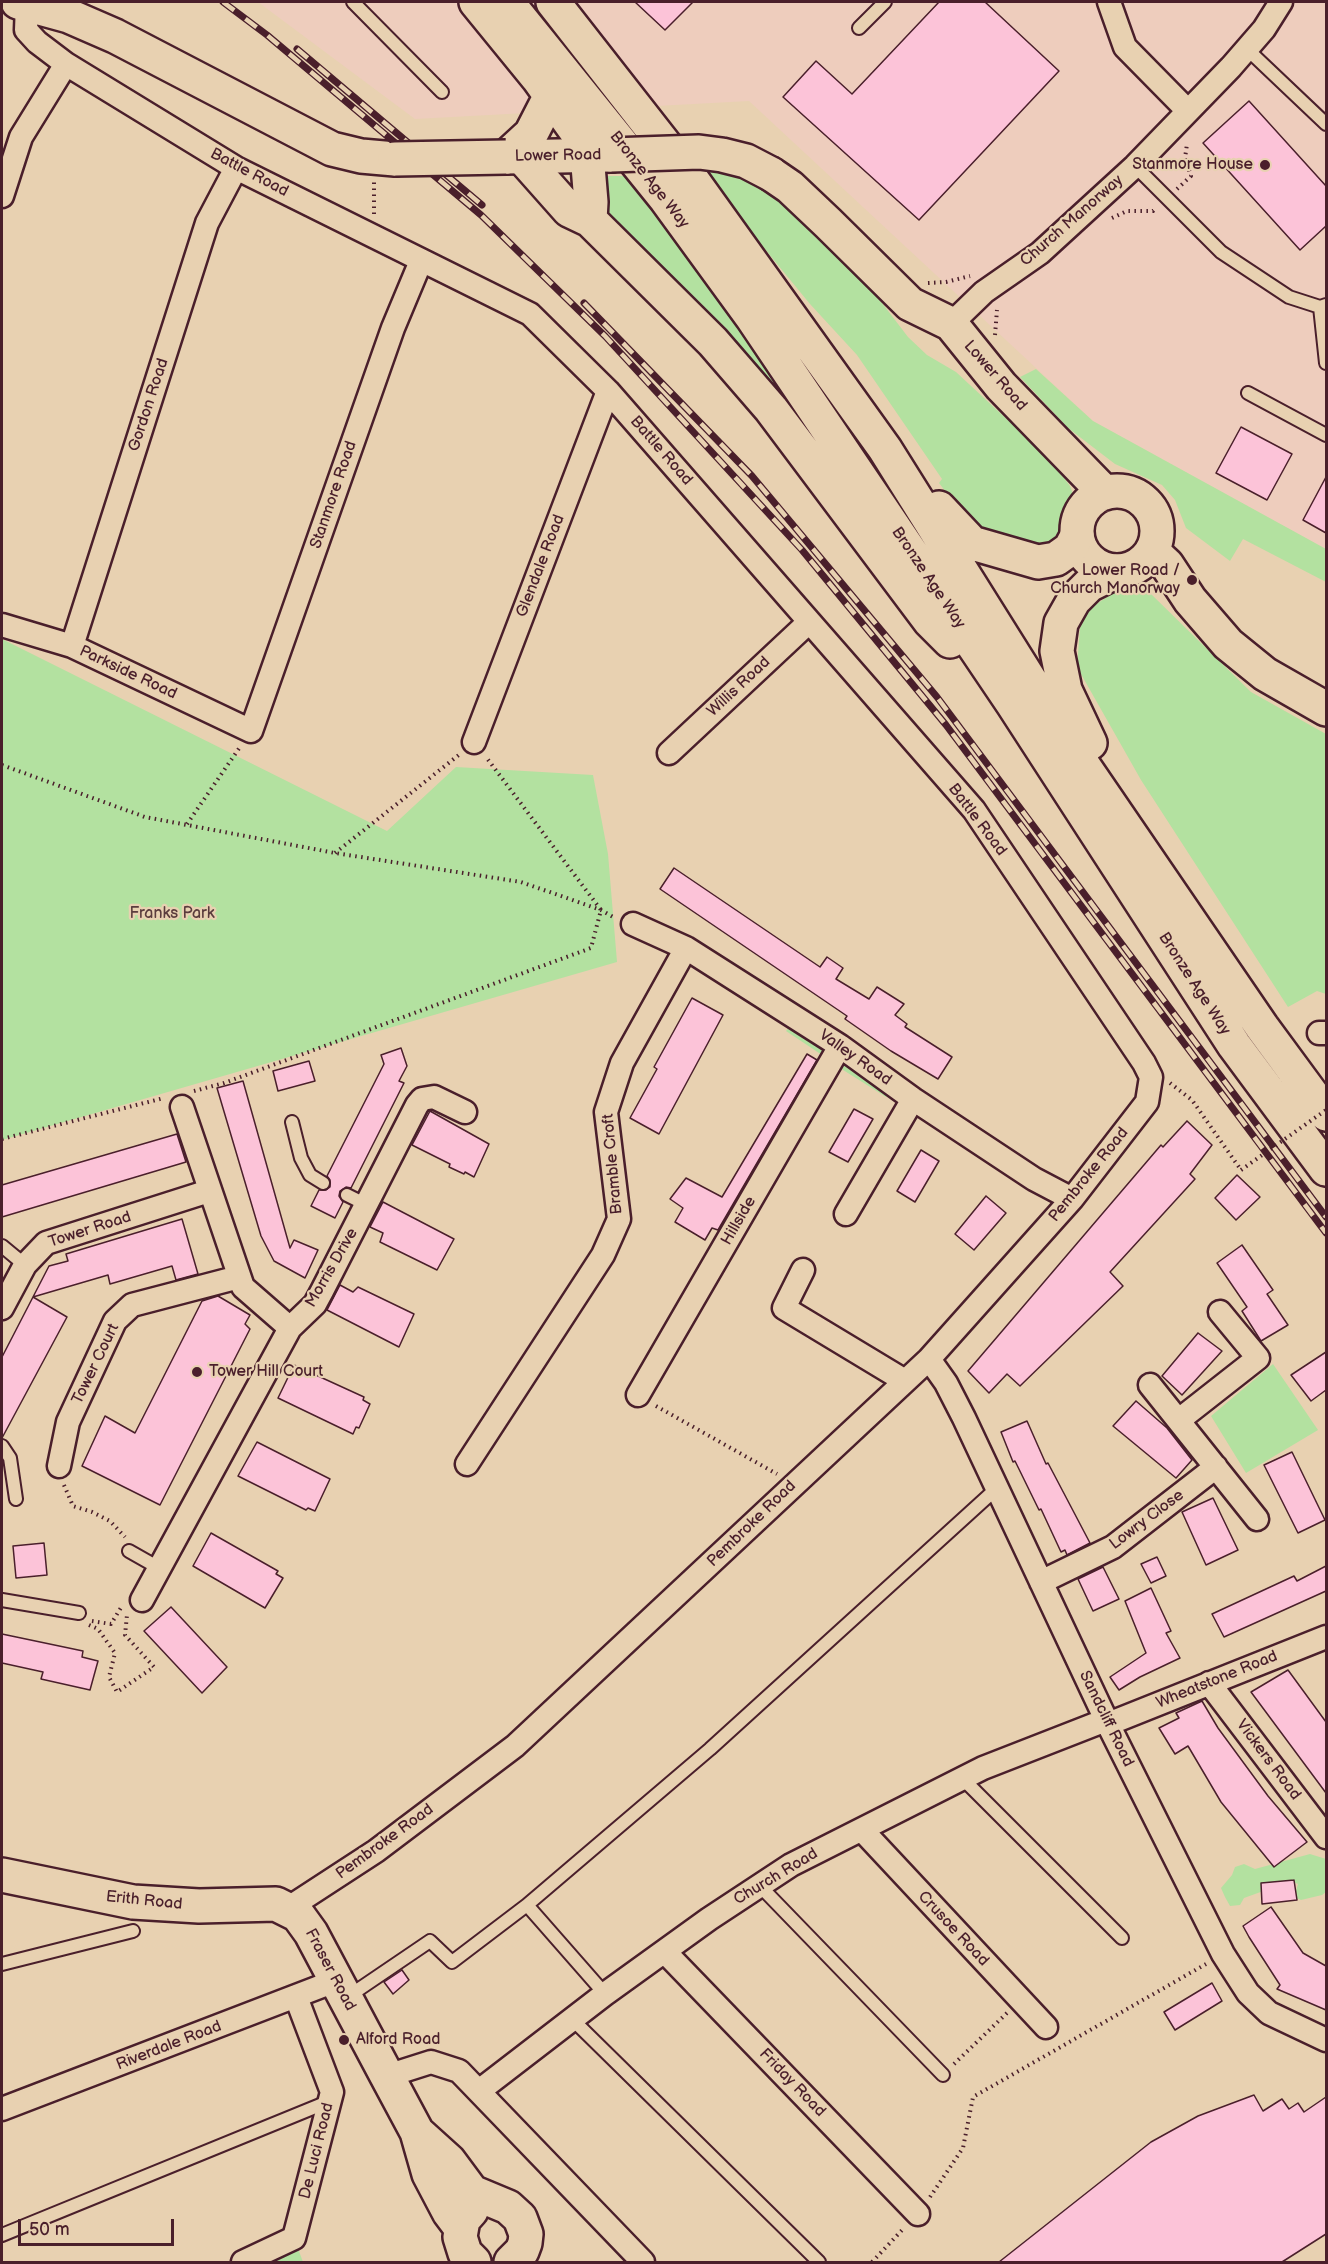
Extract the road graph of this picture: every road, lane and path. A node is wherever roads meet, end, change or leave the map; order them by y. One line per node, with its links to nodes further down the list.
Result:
1 (353, 2): 12 (lane)
2 (476, 2): 13 (main road)
3 (507, 2): 45 (main road, Bronze Age Way)
4 (553, 2): 37 (main road, Bronze Age Way)
5 (885, 2): 9 (lane)
6 (1109, 2): 14 (street)
7 (1281, 2): 10 (street, Church Manorway)
8 (22, 3): 11 (street, Battle Road); 21 (main road, Lower Road)
9 (859, 28)
10 (1247, 49): 14 (street, Church Manorway); 15 (lane)
11 (66, 64): 20 (street, Battle Road); 23 (street)
12 (442, 92)
13 (550, 97): 16 (main road); 17 (main road)
14 (1188, 111): 19 (street, Church Manorway)
15 (1326, 124)
16 (599, 154): 17 (main road, Lower Road); 27 (main road); 31 (main road, Lower Road, bridge)
17 (514, 157): 21 (main road, Lower Road, bridge); 27 (main road)
18 (1185, 158): 22 (path)
19 (1135, 166): 29 (lane); 31 (street, Church Manorway)
20 (236, 168): 28 (street, Battle Road); 44 (street, Gordon Road)
21 (385, 168): 26 (path)
22 (1191, 176)
23 (2, 196)
24 (1135, 209): 25 (path)
25 (1153, 210)
26 (374, 219)
27 (590, 219): 45 (main road)
28 (421, 261): 34 (street, Battle Road); 47 (street, Stanmore Road)
29 (1323, 306): 33 (lane)
30 (997, 309): 32 (path)
31 (951, 324): 38 (main road, Lower Road)
32 (997, 342)
33 (1326, 363)
34 (608, 391): 42 (street, Battle Road); 48 (street, Glendale Road)
35 (1248, 393): 36 (lane)
36 (1325, 430)
37 (885, 449): 39 (main road); 52 (main road, Bronze Age Way)
38 (1105, 493): 39 (main road); 40 (main road)
39 (1077, 536): 41 (main road)
40 (1152, 551): 41 (main road); 46 (main road)
41 (1117, 571): 52 (main road)
42 (809, 622): 49 (street, Willis Road); 58 (street, Battle Road)
43 (2, 625): 44 (street, Parkside Road)
44 (72, 646): 47 (street, Parkside Road)
45 (1013, 704): 65 (main road, Bronze Age Way)
46 (1326, 709)
47 (251, 731): 51 (path)
48 (474, 742): 53 (path); 54 (path)
49 (669, 753)
50 (2, 765): 51 (path)
51 (186, 825): 53 (path)
52 (1130, 831): 62 (main road, Bronze Age Way)
53 (335, 853): 54 (path)
54 (601, 910): 55 (path); 59 (path)
55 (629, 924): 56 (street, Valley Road)
56 (686, 948): 57 (street, Valley Road); 83 (street, Bramble Croft)
57 (840, 1046): 60 (street, Valley Road); 80 (street, Hillside)
58 (1159, 1079): 62 (path, bridge); 68 (street, Pembroke Road)
59 (180, 1099): 64 (path); 67 (street)
60 (913, 1099): 68 (street, Valley Road); 69 (street)
61 (465, 1112): 76 (street, Morris Drive)
62 (1326, 1112)
63 (292, 1122): 66 (lane)
64 (2, 1139)
65 (1326, 1169)
66 (323, 1183)
67 (209, 1191): 71 (street, Tower Road); 73 (street)
68 (1072, 1199): 77 (street, Pembroke Road)
69 (846, 1214)
70 (2, 1246): 71 (lane)
71 (25, 1265): 74 (street, Tower Road)
72 (803, 1270): 78 (street)
73 (239, 1277): 76 (street); 84 (street, Tower Court)
74 (2, 1308)
75 (1220, 1312): 81 (street)
76 (290, 1328): 91 (street, Morris Drive)
77 (929, 1359): 78 (street, Pembroke Road); 87 (street, Sandcliff Road)
78 (905, 1381): 86 (street, Pembroke Road)
79 (1150, 1385): 81 (street)
80 (638, 1395): 86 (path)
81 (1179, 1420): 85 (street)
82 (2, 1446): 88 (lane)
83 (467, 1464)
84 (59, 1466): 90 (path)
85 (1216, 1467): 89 (street); 92 (street, Lowry Close)
86 (794, 1484): 105 (street, Pembroke Road)
87 (996, 1489): 92 (street, Sandcliff Road); 104 (lane)
88 (16, 1499)
89 (1257, 1519)
90 (128, 1545): 91 (lane)
91 (159, 1568): 94 (street, Morris Drive)
92 (1041, 1582): 98 (street, Sandcliff Road)
93 (2, 1600): 95 (lane)
94 (142, 1600)
95 (79, 1613): 95 (path)
96 (1326, 1637): 97 (street, Wheatstone Road)
97 (1209, 1683): 98 (street, Wheatstone Road); 101 (street, Vickers Road)
98 (1107, 1722): 99 (street, Church Road); 109 (street, Sandcliff Road)
99 (962, 1779): 100 (street, Church Road); 107 (lane)
100 (862, 1830): 103 (street, Church Road); 114 (street, Crusoe Road)
101 (1326, 1837)
102 (2, 1875): 105 (main road, Erith Road)
103 (759, 1885): 108 (street, Church Road); 118 (lane)
104 (527, 1905): 111 (lane); 112 (lane)
105 (287, 1909): 111 (main road, Fraser Road)
106 (133, 1931): 110 (lane)
107 (1122, 1938)
108 (665, 1952): 112 (street, Church Road); 125 (street, Friday Road)
109 (1223, 1954): 117 (street, Sandcliff Road); 125 (path)
110 (2, 1964)
111 (340, 1990): 113 (street, Riverdale Road); 119 (main road, Fraser Road)
112 (605, 1994): 115 (street, Church Road)
113 (296, 1997): 121 (street, De Luci Road); 122 (street, Riverdale Road)
114 (1020, 2001): 116 (street, Crusoe Road); 118 (path)
115 (572, 2019): 120 (street, Church Road); 131 (lane)
116 (1046, 2027)
117 (1326, 2040)
118 (943, 2075)
119 (387, 2076): 120 (street); 123 (main road, Fraser Road)
120 (479, 2091): 130 (street)
121 (330, 2101): 126 (lane); 129 (street, De Luci Road)
122 (2, 2109)
123 (417, 2132): 124 (main road, Fraser Road); 127 (main road, Fraser Road)
124 (491, 2202): 127 (main road, Fraser Road); 128 (main road, Fraser Road)
125 (918, 2214): 132 (path)
126 (2, 2235)
127 (460, 2250)
128 (525, 2256)
129 (243, 2262)
130 (643, 2262)
131 (819, 2262)
132 (872, 2262)

